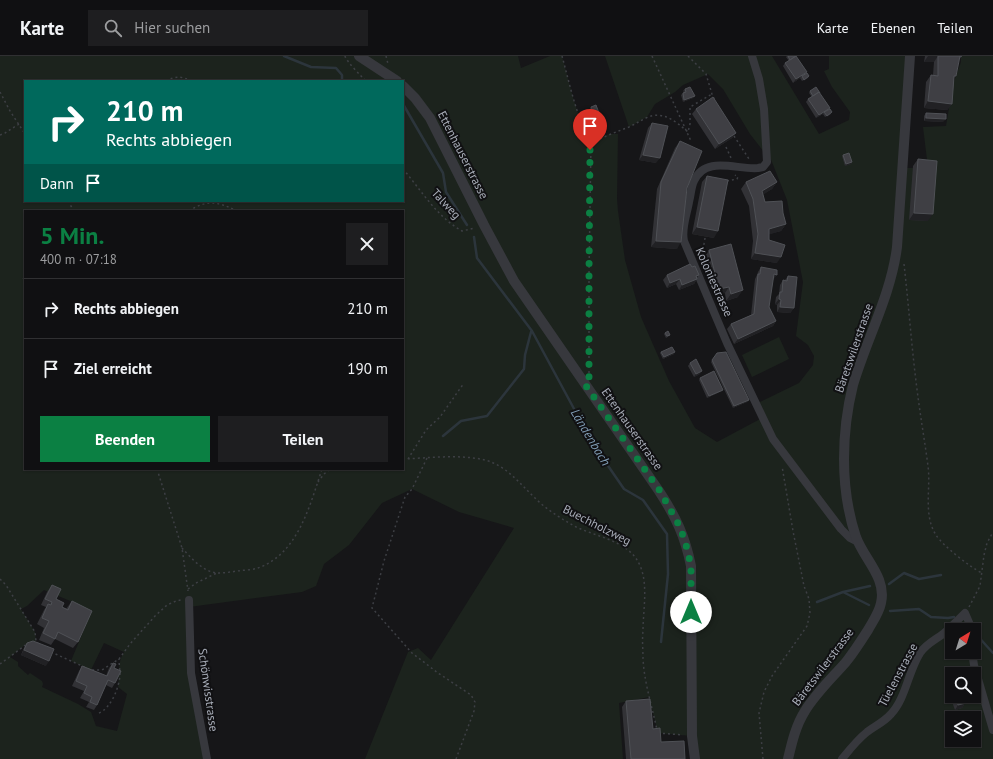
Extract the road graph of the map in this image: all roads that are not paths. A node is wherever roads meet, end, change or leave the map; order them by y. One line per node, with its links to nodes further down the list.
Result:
1 (359, 56): 4 (street)
2 (752, 56): 6 (street, Koloniestrasse)
3 (910, 56): 6 (street, Bäretswilerstrasse)
4 (395, 80)
5 (404, 87): 14 (street, Ettenhauserstrasse)
6 (858, 542): 15 (street, Bäretswilerstrasse)
7 (189, 600): 13 (street, Schönwisstrasse)
8 (955, 623): 9 (street, Tüelenstrasse)
9 (969, 623)
10 (945, 631): 16 (street, Tüelenstrasse)
11 (973, 659): 12 (street)
12 (993, 730)
13 (207, 759)
14 (695, 759)
15 (788, 759)
16 (842, 759)

